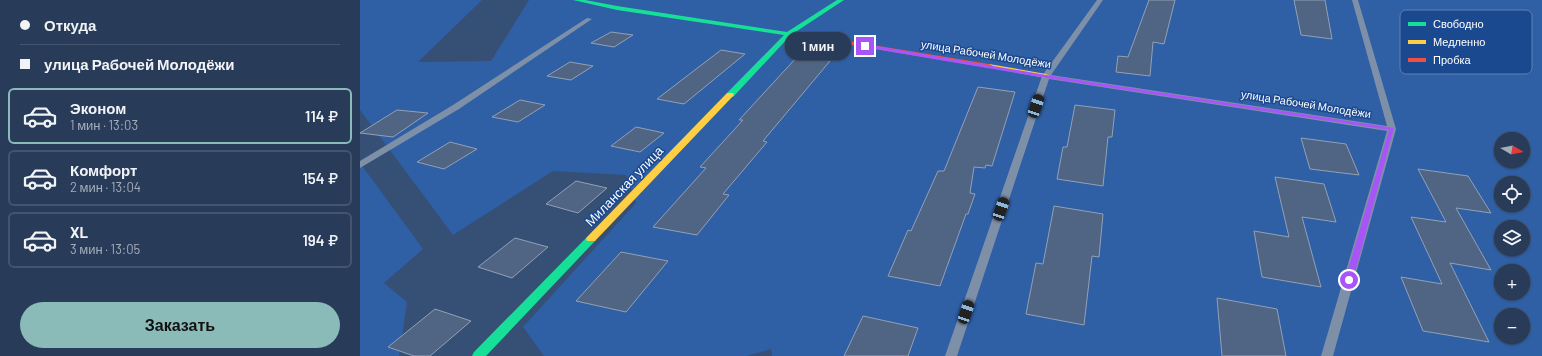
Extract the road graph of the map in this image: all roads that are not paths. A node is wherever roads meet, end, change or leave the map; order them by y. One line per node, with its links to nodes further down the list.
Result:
1 (576, 0): 6 (street, улица Рабочей Молодёжи)
2 (841, 0): 6 (street, Миланская улица)
3 (1100, 0): 7 (lane)
4 (1356, 0): 8 (lane)
5 (590, 19): 9 (lane)
6 (789, 33): 7 (street, улица Рабочей Молодёжи); 10 (street, Миланская улица)
7 (1046, 76): 8 (lane, улица Рабочей Молодёжи); 11 (lane)
8 (1392, 129): 12 (lane)
9 (360, 165)
10 (478, 356)
11 (951, 356)
12 (1328, 356)

